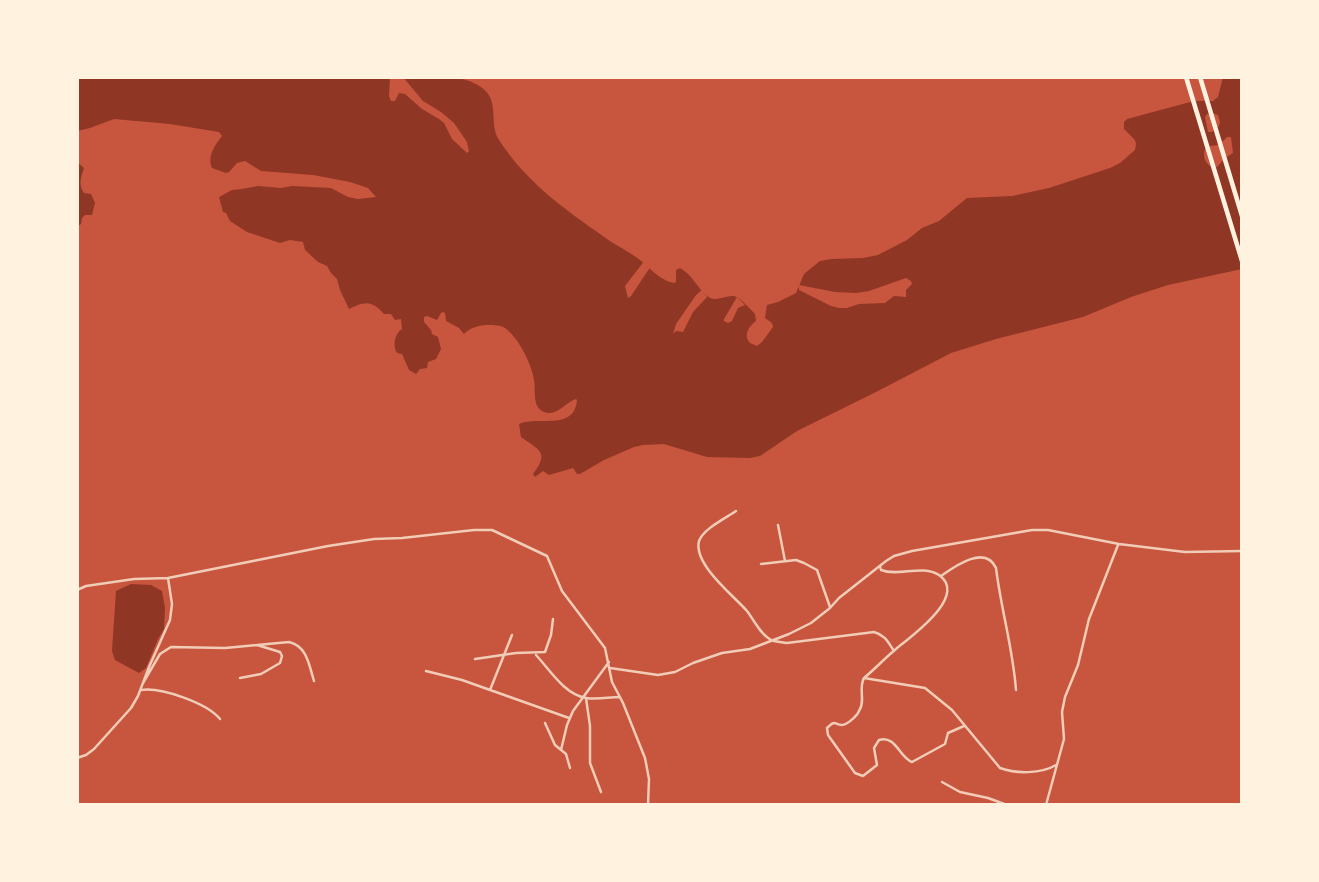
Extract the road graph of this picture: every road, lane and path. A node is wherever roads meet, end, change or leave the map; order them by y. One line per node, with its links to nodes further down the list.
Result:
1 (1186, 77): 4 (highway)
2 (1200, 77): 3 (highway)
3 (1242, 216)
4 (1242, 261)
5 (736, 511): 18 (street)
6 (778, 525): 9 (street)
7 (1119, 544): 8 (street); 11 (street); 42 (street)
8 (1242, 551)
9 (785, 561): 10 (street); 15 (street)
10 (761, 564)
11 (880, 566): 12 (street); 15 (street)
12 (940, 576): 20 (street); 33 (street)
13 (168, 578): 14 (street); 24 (street); 30 (street)
14 (77, 590)
15 (830, 608): 18 (street)
16 (553, 619): 21 (street)
17 (512, 635): 22 (street)
18 (771, 640): 20 (street); 25 (street)
19 (257, 645): 27 (street); 29 (street); 30 (street)
20 (894, 651): 28 (street)
21 (534, 653): 22 (street); 35 (street)
22 (504, 654): 23 (street); 32 (street)
23 (475, 659)
24 (609, 662): 25 (street); 35 (street)
25 (610, 668): 34 (street)
26 (426, 671): 32 (street)
27 (240, 678)
28 (864, 678): 39 (street); 39 (street)
29 (314, 681)
30 (143, 683): 31 (street)
31 (141, 690): 37 (street); 41 (street)
32 (490, 690): 36 (street)
33 (1016, 690)
34 (620, 697): 35 (street); 46 (street)
35 (584, 698): 36 (street); 45 (street)
36 (569, 718): 40 (street)
37 (220, 719)
38 (545, 723): 40 (street)
39 (964, 726): 42 (street)
40 (561, 750): 43 (street)
41 (77, 758)
42 (1057, 764): 48 (street)
43 (570, 768)
44 (942, 782): 47 (street)
45 (601, 792)
46 (648, 805)
47 (1007, 805)
48 (1046, 805)

